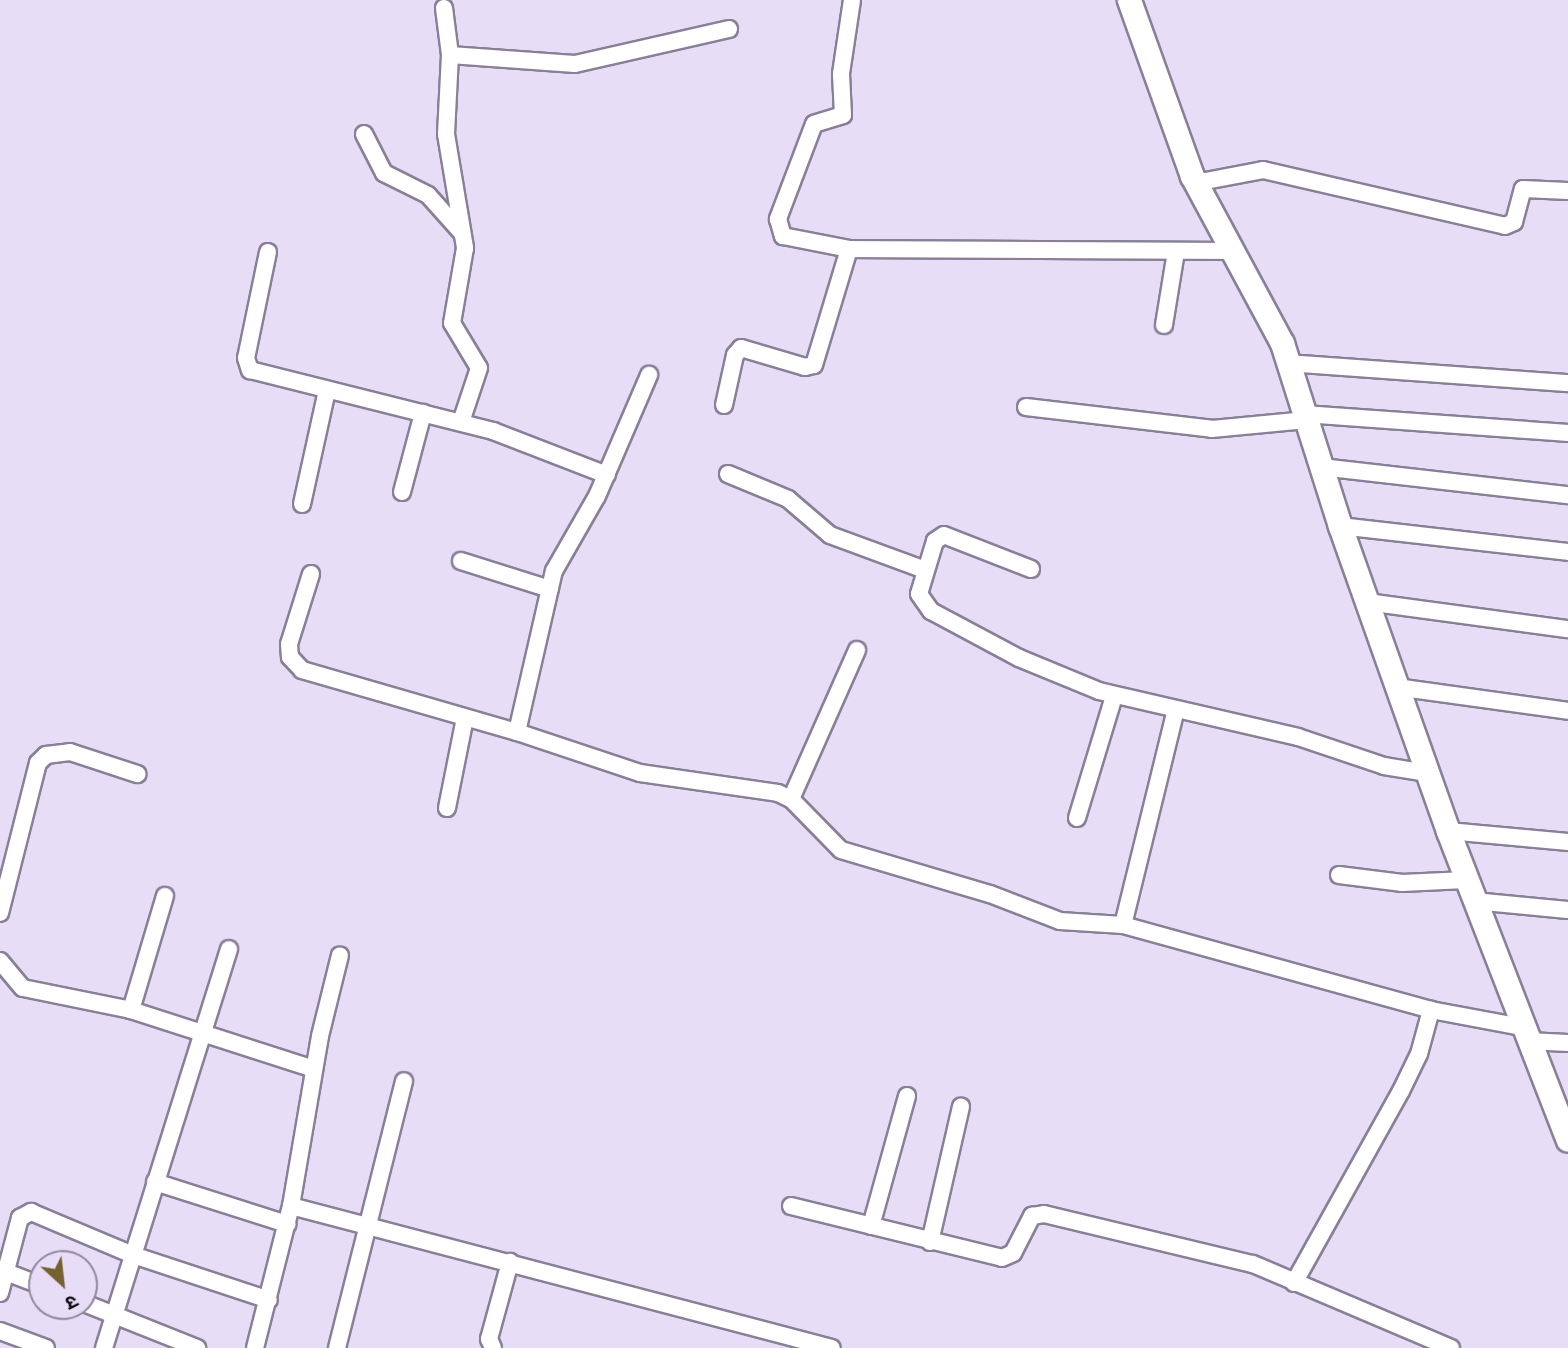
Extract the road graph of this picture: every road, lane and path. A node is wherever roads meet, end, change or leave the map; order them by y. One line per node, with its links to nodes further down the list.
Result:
1 (852, 0): 10 (street)
2 (1129, 0): 7 (street)
3 (443, 8): 5 (street)
4 (729, 29): 5 (street)
5 (450, 55): 9 (street)
6 (363, 134): 9 (street)
7 (1195, 183): 8 (street); 11 (street)
8 (1568, 191)
9 (463, 235): 23 (street)
10 (849, 249): 13 (street); 19 (street)
11 (1230, 251): 13 (street); 15 (street)
12 (268, 252): 18 (street)
13 (1175, 252): 14 (street)
14 (1164, 325)
15 (1288, 363): 17 (street); 22 (street)
16 (649, 375): 27 (street)
17 (1568, 383)
18 (327, 390): 21 (street); 30 (street)
19 (724, 405)
20 (1026, 407): 22 (street)
21 (423, 413): 23 (street); 28 (street)
22 (1305, 417): 24 (street); 25 (street)
23 (461, 422): 27 (street)
24 (1568, 433)
25 (1321, 467): 29 (street); 31 (street)
26 (728, 474): 34 (street)
27 (607, 475): 37 (street)
28 (402, 492)
29 (1568, 495)
30 (302, 504)
31 (1340, 526): 32 (street); 38 (street)
32 (1568, 552)
33 (461, 561): 37 (street)
34 (925, 569): 35 (street); 42 (street)
35 (1031, 569)
36 (311, 574): 45 (street)
37 (550, 589): 46 (street)
38 (1367, 602): 39 (street); 41 (street)
39 (1568, 629)
40 (857, 650): 49 (street)
41 (1396, 687): 44 (street); 47 (street)
42 (1114, 696): 43 (street); 51 (street)
43 (1176, 710): 47 (street); 59 (street)
44 (1568, 711)
45 (465, 718): 46 (street); 50 (street)
46 (517, 732): 49 (street)
47 (1427, 773): 52 (street)
48 (137, 774): 58 (street)
49 (791, 799): 59 (street)
50 (447, 808)
51 (1077, 818)
52 (1448, 831): 53 (street); 55 (street)
53 (1568, 842)
54 (1339, 875): 55 (street)
55 (1470, 891): 57 (street); 66 (street)
56 (165, 896): 63 (street)
57 (1568, 910)
58 (0, 913)
59 (1123, 925): 64 (street)
60 (229, 949): 65 (street)
61 (340, 955): 68 (street)
62 (0, 961): 63 (street)
63 (131, 1010): 65 (street)
64 (1431, 1010): 66 (street); 84 (street)
65 (202, 1034): 68 (street); 73 (street)
66 (1525, 1034): 67 (street); 72 (street)
67 (1568, 1043)
68 (314, 1069): 74 (street)
69 (404, 1081): 78 (street)
70 (907, 1097): 77 (street)
71 (961, 1107): 79 (street)
72 (1568, 1140)
73 (155, 1182): 76 (street); 80 (street)
74 (291, 1206): 76 (street); 78 (street)
75 (791, 1206): 77 (street)
76 (287, 1224): 86 (street)
77 (871, 1226): 79 (street)
78 (368, 1228): 81 (street); 95 (street)
79 (930, 1242): 84 (street)
80 (133, 1255): 82 (street); 86 (street); 88 (street)
81 (510, 1262): 96 (street); 97 (street)
82 (6, 1272): 83 (street); 85 (street)
83 (28, 1281)
84 (1294, 1283): 90 (street)
85 (0, 1293)
86 (269, 1300): 94 (street)
87 (98, 1308): 88 (street)
88 (115, 1315): 92 (street); 93 (street)
89 (0, 1331): 91 (street)
90 (1415, 1341): 98 (street)
91 (46, 1348)
92 (103, 1348)
93 (197, 1348)
94 (255, 1348)
95 (337, 1348)
96 (493, 1348)
97 (832, 1348)
98 (1451, 1348)

